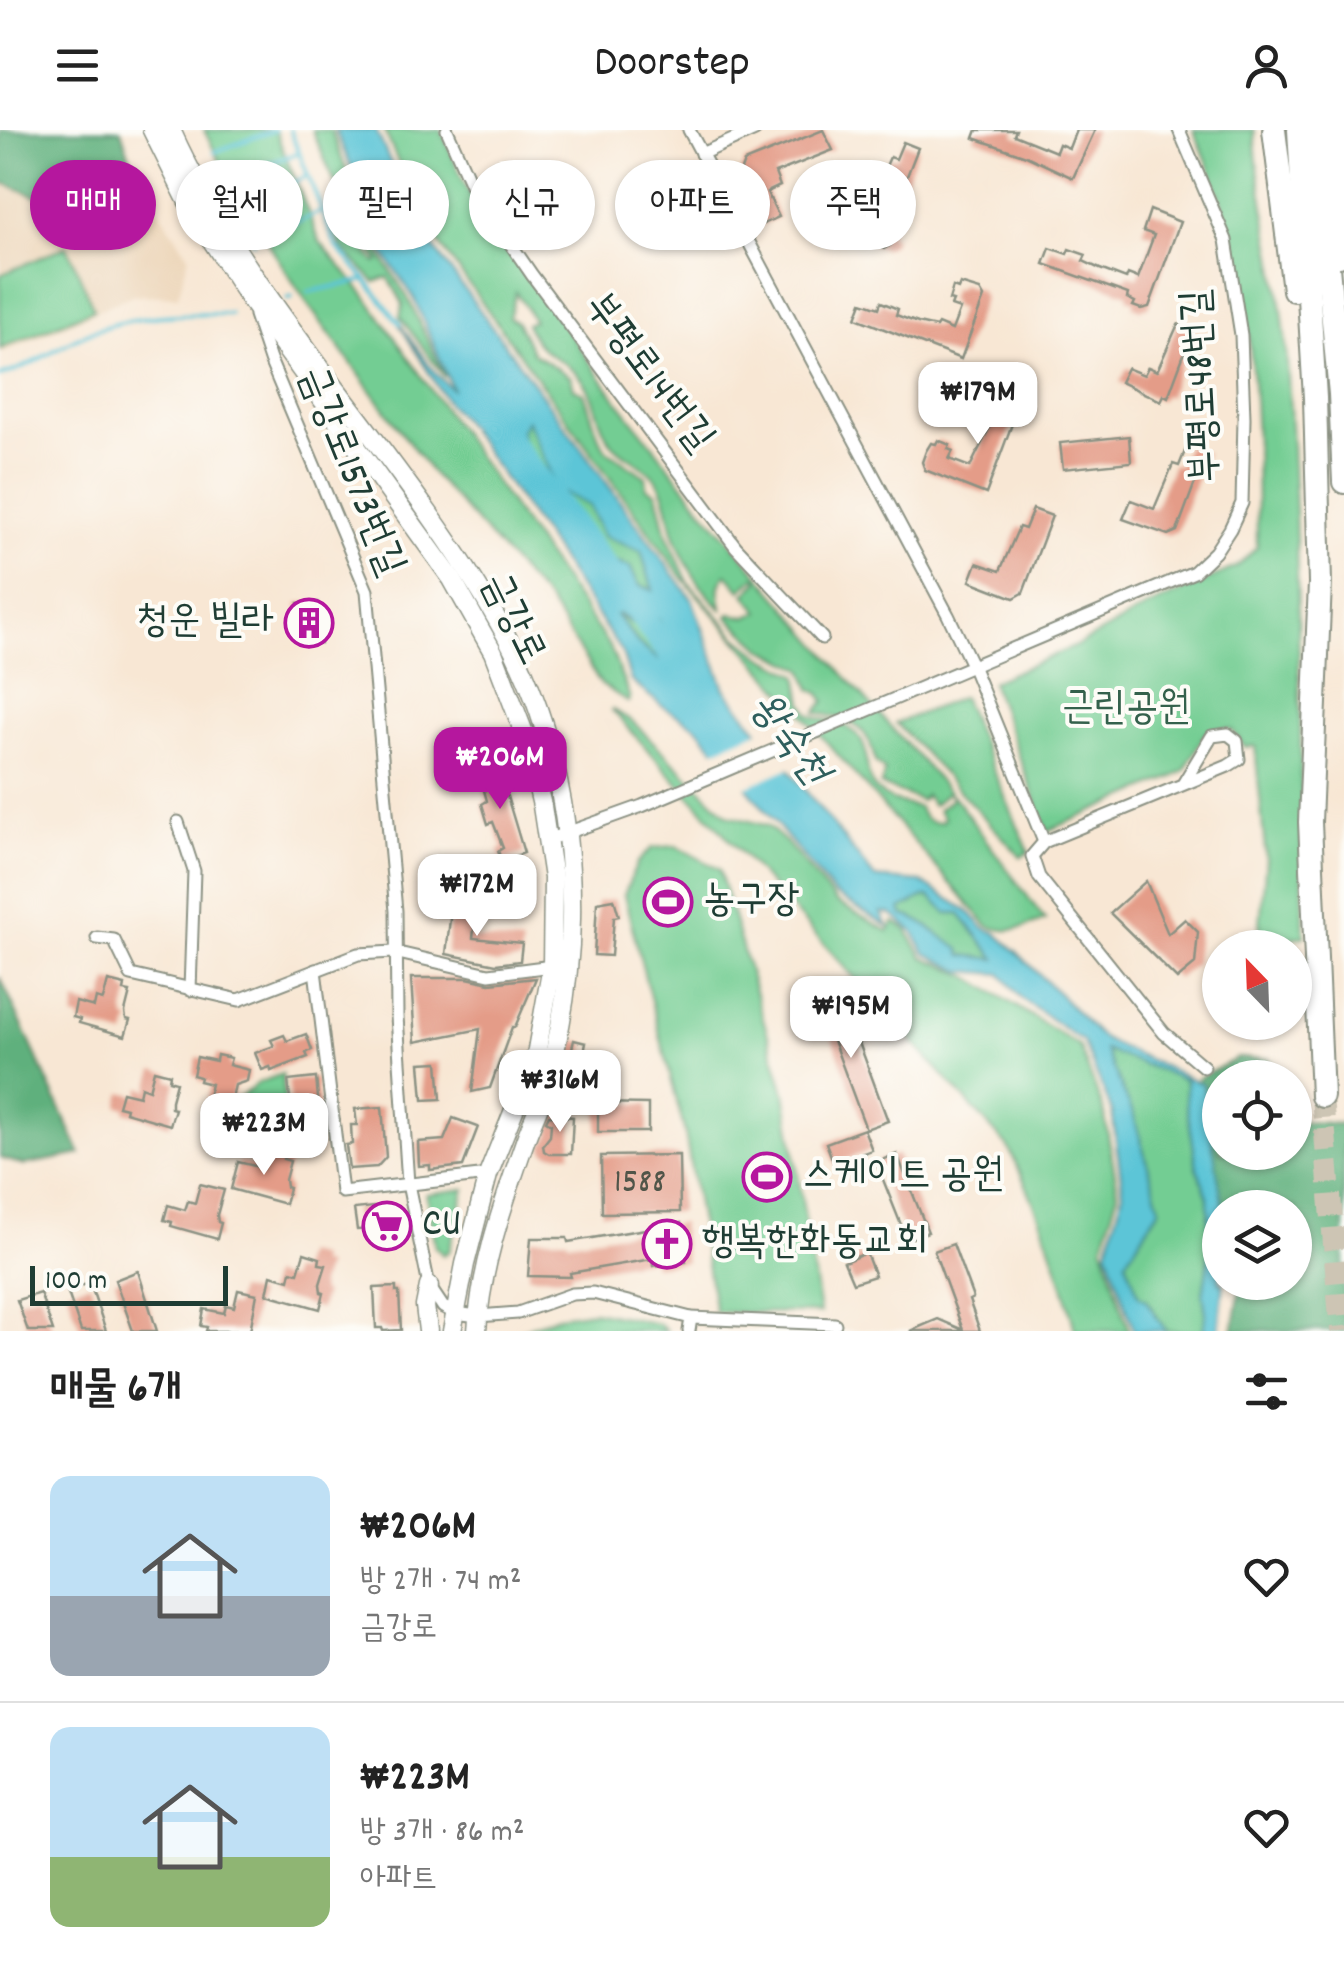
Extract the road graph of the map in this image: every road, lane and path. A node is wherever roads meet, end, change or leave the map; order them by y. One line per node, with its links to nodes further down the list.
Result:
1 (152, 130): 12 (main road, 금강로)
2 (170, 130): 20 (main road, 금강로)
3 (447, 130): 16 (street, 부평로14번길)
4 (688, 130): 11 (street)
5 (755, 130): 11 (street)
6 (1178, 130): 17 (street, 부평로48번길)
7 (1274, 130): 14 (highway)
8 (1299, 130): 14 (highway)
9 (1315, 130): 13 (highway)
10 (1335, 130): 13 (highway)
11 (701, 154): 17 (street)
12 (251, 301): 21 (main road, 금강로); 24 (street, 금강로1573번길)
13 (1340, 394): 15 (highway)
14 (1314, 398): 29 (highway)
15 (1344, 482)
16 (822, 638)
17 (972, 665): 20 (street, 부평로48번길); 22 (street)
18 (1184, 784): 18 (street); 22 (street)
19 (178, 822): 27 (street)
20 (567, 834): 21 (street, 부평로48번길); 34 (main road, 금강로)
21 (548, 840): 25 (main road, 금강로)
22 (1044, 842): 28 (street)
23 (97, 938): 27 (street)
24 (394, 952): 25 (street); 26 (street); 31 (street, 금강로1573번길)
25 (552, 966): 30 (main road, 금강로)
26 (315, 970): 27 (street); 31 (street)
27 (190, 990)
28 (1202, 1065)
29 (1322, 1096)
30 (488, 1176): 31 (street); 33 (main road, 금강로)
31 (408, 1184): 32 (street, 금강로1573번길)
32 (429, 1286): 33 (street); 37 (main road)
33 (453, 1322): 34 (street)
34 (477, 1323): 35 (street)
35 (690, 1324): 36 (street)
36 (835, 1324)
37 (428, 1331)

